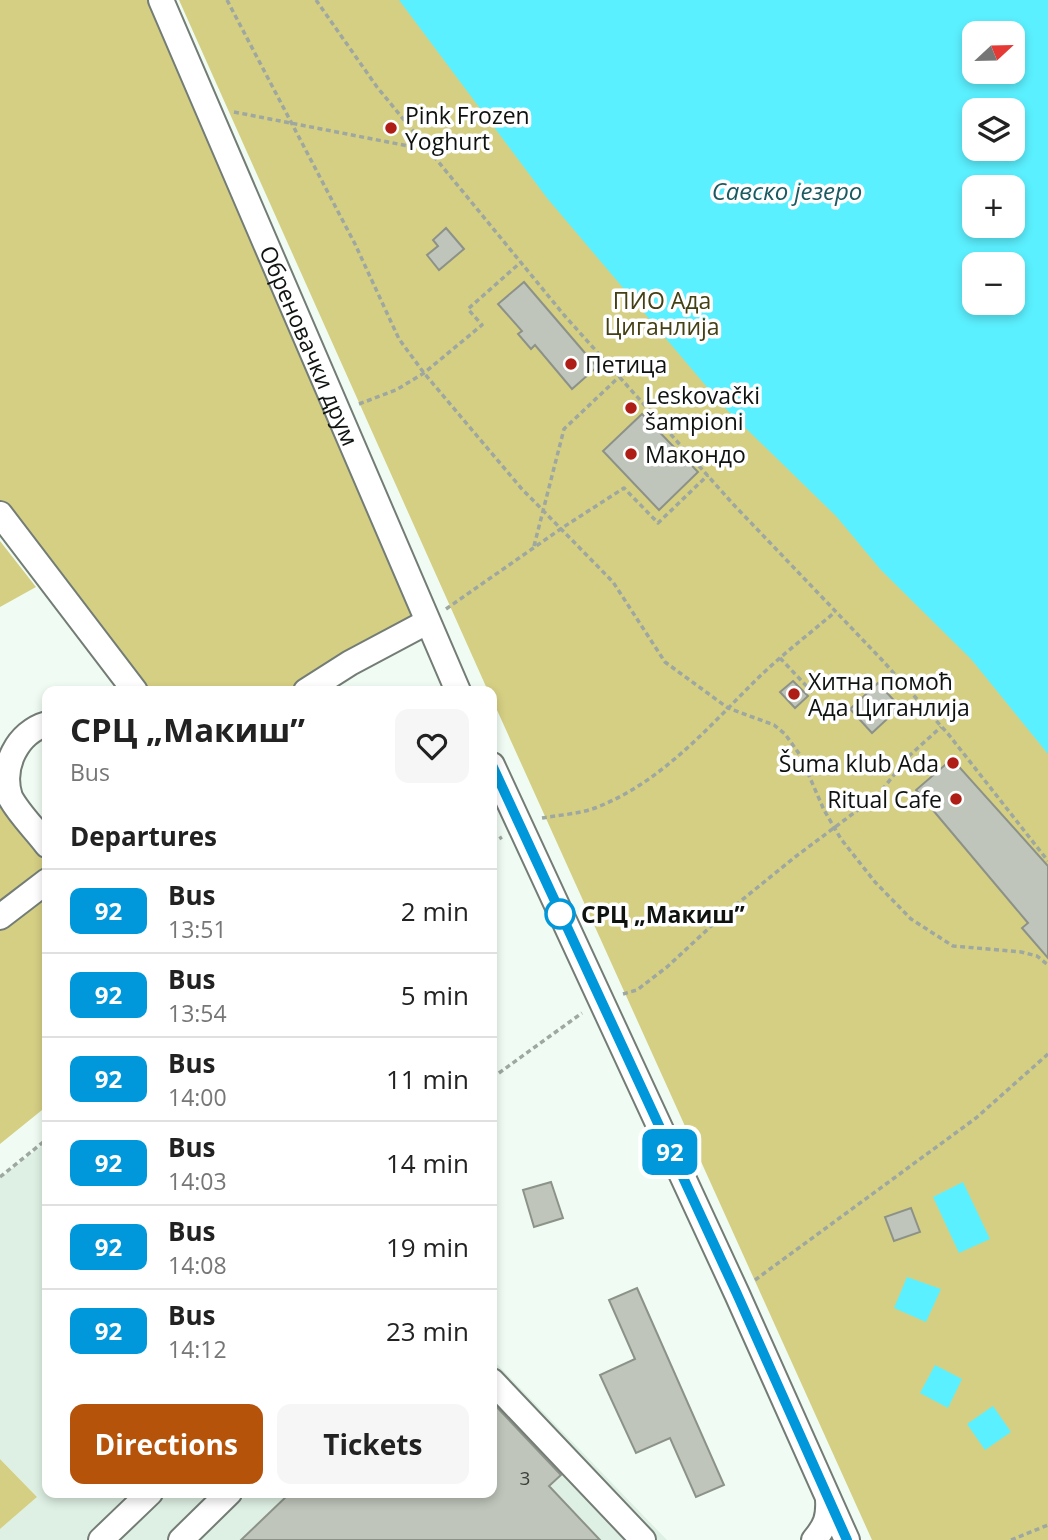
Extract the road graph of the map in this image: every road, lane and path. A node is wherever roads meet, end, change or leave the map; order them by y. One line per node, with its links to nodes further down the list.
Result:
1 (161, 0): 4 (street, Обреновачки друм)
2 (227, 0): 5 (path)
3 (316, 0): 6 (path)
4 (208, 108): 5 (path); 10 (street, Обреновачки друм)
5 (291, 122): 6 (path); 8 (path)
6 (430, 150): 7 (path)
7 (521, 262): 8 (path); 9 (path)
8 (424, 373): 10 (path); 12 (path)
9 (619, 377): 11 (path); 12 (path)
10 (338, 412): 17 (street, Обреновачки друм)
11 (708, 475): 14 (path); 16 (path)
12 (543, 509): 14 (path); 15 (path)
13 (1, 515): 19 (street)
14 (562, 528): 15 (path); 23 (path)
15 (533, 549): 17 (path)
16 (835, 612): 18 (path); 25 (path)
17 (427, 622): 20 (street); 21 (street, Обреновачки друм)
18 (780, 659): 22 (path); 23 (path)
19 (131, 686)
20 (314, 686)
21 (456, 686)
22 (814, 694)
23 (728, 708): 27 (path); 28 (path)
24 (42, 726): 29 (street)
25 (941, 727): 28 (path); 31 (path)
26 (497, 776): 27 (street)
27 (518, 822): 30 (path); 36 (street)
28 (833, 827): 34 (path); 35 (path)
29 (42, 839)
30 (497, 840)
31 (1048, 861)
32 (42, 885): 33 (street)
33 (0, 917)
34 (1048, 965)
35 (637, 990)
36 (599, 1000): 38 (path); 41 (street)
37 (1048, 1054): 41 (path)
38 (497, 1074)
39 (42, 1143): 40 (path)
40 (0, 1177)
41 (737, 1294): 45 (street)
42 (497, 1386): 49 (street)
43 (145, 1498): 47 (street)
44 (224, 1498): 48 (street)
45 (828, 1499): 50 (street); 51 (street)
46 (1048, 1525): 52 (path)
47 (102, 1540)
48 (181, 1540)
49 (643, 1540)
50 (814, 1540)
51 (847, 1540)
52 (1011, 1540)

